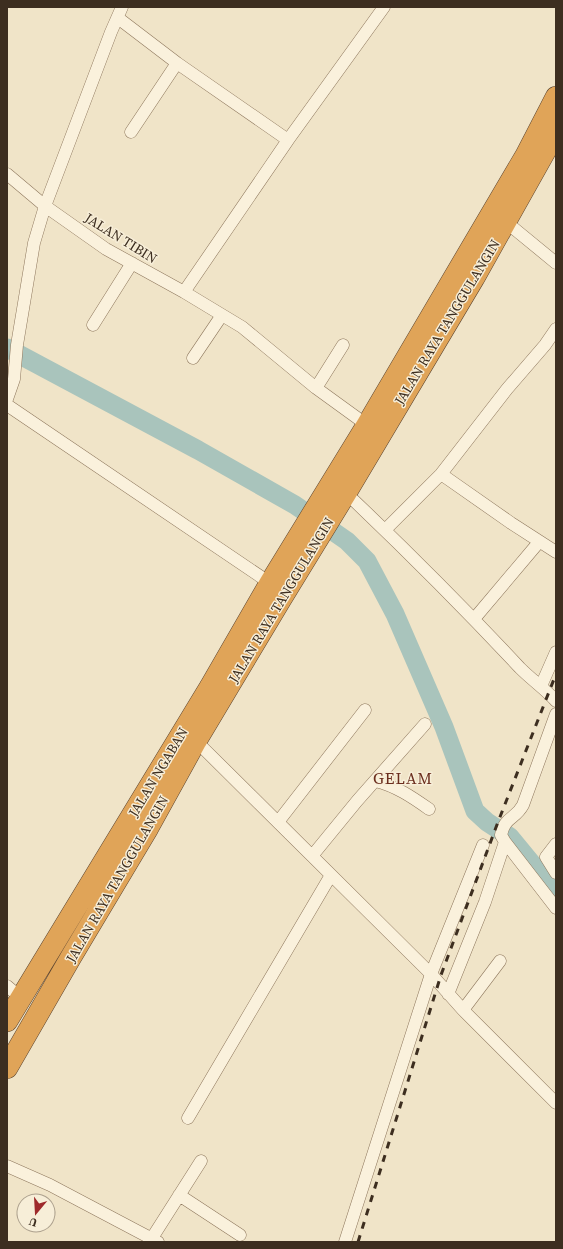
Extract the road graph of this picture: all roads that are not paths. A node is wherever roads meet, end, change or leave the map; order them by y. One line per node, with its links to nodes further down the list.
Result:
1 (384, 7): 7 (street)
2 (120, 12): 3 (street); 11 (street)
3 (177, 63): 5 (street); 7 (street)
4 (556, 97): 8 (highway, JALAN RAYA TANGGULANGIN)
5 (131, 132)
6 (556, 132): 8 (highway, JALAN RAYA TANGGULANGIN)
7 (288, 140): 15 (street)
8 (533, 158): 10 (highway, JALAN RAYA TANGGULANGIN)
9 (7, 174): 11 (street, JALAN TIBIN)
10 (521, 180): 12 (highway, JALAN RAYA TANGGULANGIN); 24 (highway, JALAN RAYA TANGGULANGIN)
11 (45, 206): 13 (street, JALAN TIBIN); 22 (street)
12 (506, 222): 14 (street); 26 (highway, JALAN RAYA TANGGULANGIN)
13 (132, 263): 15 (street, JALAN TIBIN); 17 (street)
14 (556, 263)
15 (184, 292): 16 (street, JALAN TIBIN)
16 (222, 315): 20 (street); 21 (street, JALAN TIBIN)
17 (93, 325)
18 (556, 329): 25 (street)
19 (343, 345): 21 (street)
20 (193, 358)
21 (316, 388): 24 (street, JALAN TIBIN)
22 (7, 399)
23 (7, 405): 31 (street)
24 (367, 425): 27 (highway, JALAN RAYA TANGGULANGIN)
25 (441, 474): 28 (street); 29 (street)
26 (346, 493): 27 (highway, JALAN RAYA TANGGULANGIN); 28 (street)
27 (319, 519): 31 (highway, JALAN NGABAN); 39 (highway, JALAN RAYA TANGGULANGIN)
28 (385, 530): 32 (street)
29 (539, 542): 30 (street); 32 (street)
30 (556, 552)
31 (270, 583): 52 (highway, JALAN NGABAN)
32 (474, 619): 34 (street)
33 (556, 652): 34 (street)
34 (541, 686): 35 (street)
35 (556, 701)
36 (365, 710): 42 (street)
37 (556, 714): 43 (street)
38 (425, 724): 40 (street)
39 (196, 741): 42 (street); 56 (highway, JALAN RAYA TANGGULANGIN)
40 (375, 781): 41 (street); 46 (street)
41 (429, 809)
42 (278, 822): 46 (street)
43 (503, 835): 49 (street); 53 (street)
44 (556, 844): 47 (street)
45 (483, 845): 51 (street)
46 (312, 856): 48 (street)
47 (556, 873)
48 (331, 875): 51 (street); 58 (street)
49 (556, 908)
50 (500, 961): 54 (street)
51 (431, 974): 53 (street); 64 (street)
52 (14, 992): 55 (highway, JALAN NGABAN)
53 (448, 994): 54 (street)
54 (462, 1010): 57 (street)
55 (7, 1021)
56 (7, 1068)
57 (556, 1103)
58 (188, 1118)
59 (201, 1161): 61 (street)
60 (7, 1166): 63 (street)
61 (179, 1195): 62 (street); 63 (street)
62 (240, 1235)
63 (155, 1240)
64 (345, 1242)

